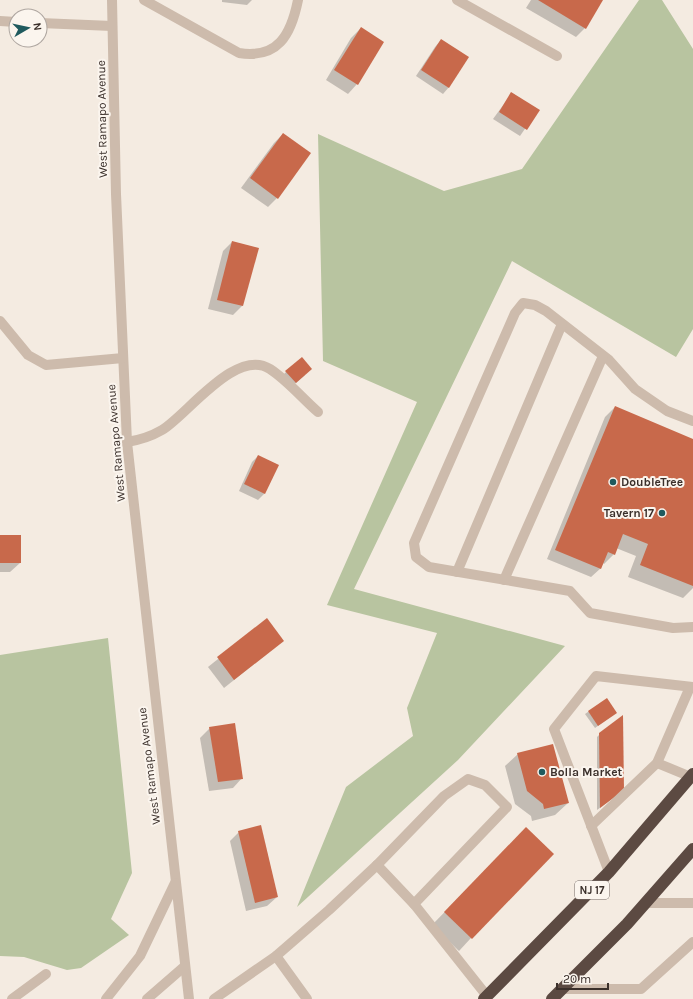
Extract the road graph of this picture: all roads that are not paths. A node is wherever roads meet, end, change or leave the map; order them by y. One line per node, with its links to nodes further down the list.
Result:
1 (112, 0): 6 (street, West Ramapo Avenue)
2 (144, 0): 3 (street)
3 (298, 0)
4 (457, 0): 7 (street)
5 (48, 23): 6 (street)
6 (112, 26): 11 (street, West Ramapo Avenue)
7 (557, 56)
8 (0, 322): 11 (street)
9 (562, 324): 10 (street); 15 (street); 15 (street)
10 (603, 356): 13 (street); 16 (street)
11 (122, 358): 14 (street, West Ramapo Avenue)
12 (318, 412): 14 (street)
13 (693, 421)
14 (127, 442): 25 (street, West Ramapo Avenue)
15 (456, 572): 16 (street)
16 (504, 580): 17 (street)
17 (693, 627)
18 (691, 687): 19 (street); 21 (street)
19 (658, 763): 20 (street); 21 (street)
20 (692, 775): 24 (highway, NJ 17)
21 (591, 826): 24 (street)
22 (693, 849): 26 (highway)
23 (377, 865): 28 (street); 28 (street); 30 (street)
24 (609, 872): 34 (highway, NJ 17)
25 (176, 882): 31 (street, West Ramapo Avenue); 36 (street)
26 (646, 903): 27 (street); 33 (highway)
27 (693, 903)
28 (414, 904): 34 (street)
29 (693, 942): 33 (street)
30 (276, 956): 39 (street); 40 (street)
31 (185, 966): 37 (street); 38 (street, West Ramapo Avenue)
32 (46, 974): 35 (street)
33 (563, 989): 41 (highway)
34 (486, 997)
35 (12, 999)
36 (106, 999)
37 (147, 999)
38 (189, 999)
39 (214, 999)
40 (307, 999)
41 (552, 999)

